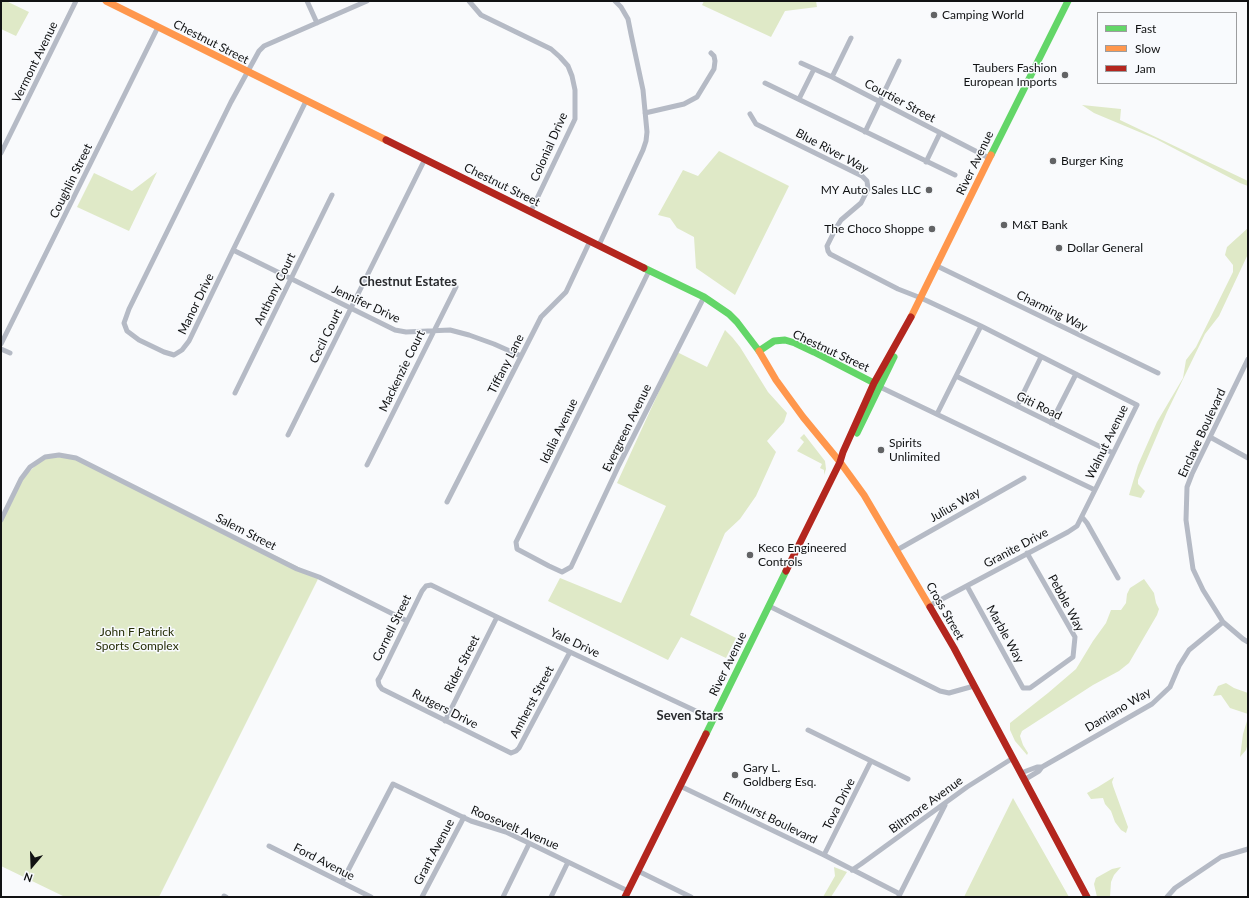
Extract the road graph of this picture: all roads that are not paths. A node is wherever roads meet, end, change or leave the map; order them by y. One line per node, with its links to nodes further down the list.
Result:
1 (76, 1): 25 (street, Vermont Avenue)
2 (106, 1): 9 (main road, Chestnut Street)
3 (307, 1): 8 (street)
4 (367, 1): 8 (street, Manor Drive)
5 (469, 1): 31 (street, Colonial Drive)
6 (615, 1): 21 (street)
7 (1068, 1): 26 (main road, River Avenue)
8 (317, 23): 15 (street, Manor Drive)
9 (158, 27): 15 (main road, Chestnut Street); 44 (street, Coughlin Street)
10 (851, 38): 16 (street)
11 (711, 53): 21 (street)
12 (899, 61): 20 (street)
13 (801, 63): 14 (street, Courtier Street)
14 (814, 69): 16 (street, Courtier Street); 18 (street)
15 (247, 72): 19 (main road, Chestnut Street); 34 (street, Manor Drive)
16 (832, 77): 20 (street, Courtier Street)
17 (765, 83): 18 (street)
18 (799, 99): 23 (street)
19 (306, 101): 27 (main road, Chestnut Street); 34 (street, Manor Drive)
20 (879, 101): 23 (street); 24 (street, Courtier Street)
21 (645, 113): 33 (street)
22 (750, 114): 40 (street, Blue River Way)
23 (865, 132): 28 (street)
24 (940, 133): 26 (street, Courtier Street); 28 (street)
25 (1, 153)
26 (989, 158): 35 (main road, River Avenue)
27 (425, 159): 31 (main road, Chestnut Street); 41 (street, Cecil Court)
28 (926, 162): 29 (street)
29 (955, 176)
30 (332, 195): 37 (street, Anthony Court)
31 (531, 212): 32 (main road, Chestnut Street)
32 (590, 241): 33 (main road, Chestnut Street); 48 (street, Tiffany Lane)
33 (599, 246): 36 (main road, Chestnut Street)
34 (233, 250): 37 (street, Jennifer Drive)
35 (937, 266): 40 (main road, River Avenue); 51 (street, Charming Way)
36 (649, 271): 39 (main road, Chestnut Street); 72 (street, Idalia Avenue)
37 (291, 278): 41 (street, Jennifer Drive); 55 (street, Anthony Court)
38 (456, 286): 43 (street, Mackenzie Court)
39 (704, 297): 46 (main road, Chestnut Street); 72 (street, Evergreen Avenue)
40 (921, 298): 42 (street, Walnut Avenue); 54 (main road, River Avenue)
41 (351, 308): 43 (street, Jennifer Drive); 59 (street, Cecil Court)
42 (981, 326): 49 (street, Walnut Avenue); 53 (street)
43 (434, 331): 48 (street, Jennifer Drive); 64 (street, Mackenzie Court)
44 (1, 344)
45 (1, 349): 47 (street)
46 (759, 351): 54 (main road, Chestnut Street); 63 (main road, Cross Street)
47 (10, 354)
48 (521, 356): 67 (street, Tiffany Lane)
49 (1042, 357): 52 (street, Walnut Avenue); 56 (street)
50 (1248, 359): 60 (street, Enclave Boulevard)
51 (1158, 373)
52 (1076, 374): 58 (street); 61 (street, Walnut Avenue)
53 (956, 376): 56 (street, Giti Road); 57 (street)
54 (877, 385): 57 (street, Walnut Avenue); 63 (main road, River Avenue)
55 (235, 393)
56 (1017, 406): 58 (street, Giti Road)
57 (937, 414): 66 (street, Walnut Avenue)
58 (1051, 423): 61 (street, Giti Road)
59 (288, 435)
60 (1210, 437): 62 (street); 80 (street, Enclave Boulevard)
61 (1113, 453): 66 (street, Walnut Avenue)
62 (1248, 458)
63 (840, 462): 70 (main road, Cross Street); 76 (main road, River Avenue)
64 (367, 465)
65 (1024, 478): 70 (street, Julius Way)
66 (1095, 490): 68 (street, Granite Drive)
67 (447, 502)
68 (1082, 517): 71 (street, Granite Drive); 73 (street)
69 (1, 520): 79 (street, Salem Street)
70 (896, 550): 77 (main road, Cross Street)
71 (1027, 553): 75 (street, Granite Drive); 85 (street, Pebble Way)
72 (569, 568)
73 (1118, 578)
74 (428, 586): 78 (street, Yale Drive); 79 (street, Cornell Street)
75 (967, 586): 77 (street, Granite Drive); 85 (street, Marble Way)
76 (769, 606): 84 (street); 86 (main road, River Avenue)
77 (929, 606): 84 (main road, Cross Street)
78 (497, 617): 82 (street, Yale Drive); 87 (street, Rider Street)
79 (407, 621): 83 (street, Cornell Street)
80 (1223, 622): 81 (street, Enclave Boulevard); 92 (street, Damiano Way)
81 (1248, 642)
82 (570, 652): 86 (street, Yale Drive); 89 (street, Amherst Street)
83 (378, 682): 87 (street, Rutgers Drive)
84 (974, 686): 90 (main road, Cross Street)
85 (1027, 688)
86 (713, 719): 96 (main road, River Avenue)
87 (445, 721): 89 (street, Rutgers Drive)
88 (808, 730): 91 (street)
89 (506, 751)
90 (1013, 758): 93 (main road, Cross Street); 97 (street, Biltmore Avenue)
91 (871, 761): 94 (street); 102 (street, Tova Drive)
92 (1042, 767): 93 (street, Damiano Way); 95 (street, Damiano Way)
93 (1021, 773): 95 (main road, Cross Street)
94 (908, 779)
95 (1024, 780): 114 (main road, Cross Street)
96 (680, 786): 102 (street, Elmhurst Boulevard); 105 (main road, River Avenue)
97 (946, 803): 104 (street, Biltmore Avenue); 108 (street)
98 (464, 817): 99 (street, Roosevelt Avenue); 106 (street, Roosevelt Avenue); 110 (street, Grant Avenue)
99 (529, 844): 103 (street, Roosevelt Avenue); 111 (street)
100 (269, 846): 106 (street, Ford Avenue)
101 (1248, 848): 115 (street)
102 (824, 855): 104 (street, Elmhurst Boulevard)
103 (568, 862): 107 (street, Roosevelt Avenue); 112 (street)
104 (852, 870): 108 (street, Elmhurst Boulevard)
105 (638, 871): 107 (main road, River Avenue); 113 (street)
106 (342, 882): 109 (street, Ford Avenue)
107 (626, 894)
108 (899, 895)
109 (371, 897)
110 (422, 897)
111 (503, 897)
112 (551, 897)
113 (691, 897)
114 (1087, 897)
115 (1167, 897)

